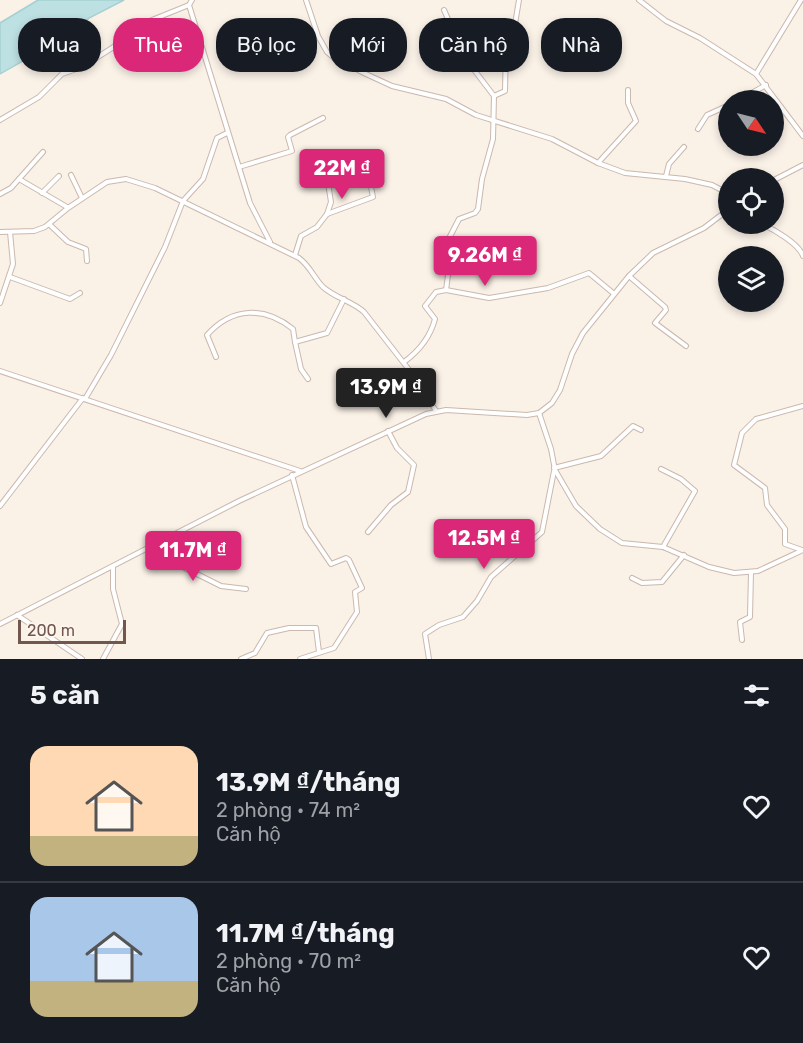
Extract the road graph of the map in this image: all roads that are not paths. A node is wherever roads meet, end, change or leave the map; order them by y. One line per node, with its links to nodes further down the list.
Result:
1 (192, 0): 6 (street)
2 (306, 0): 16 (street)
3 (519, 0): 12 (street)
4 (639, 0): 8 (street)
5 (801, 0): 8 (street)
6 (189, 5): 15 (street); 18 (street)
7 (444, 10): 12 (street)
8 (756, 74): 9 (street)
9 (766, 85): 11 (street); 19 (street)
10 (628, 90): 22 (street)
11 (757, 90)
12 (494, 96): 16 (street)
13 (718, 110): 17 (street)
14 (323, 118): 24 (street)
15 (0, 120)
16 (494, 122): 22 (street); 51 (street)
17 (698, 129)
18 (227, 133): 24 (street); 36 (street)
19 (803, 136)
20 (684, 147): 28 (street)
21 (43, 152): 29 (street)
22 (598, 163): 28 (street)
23 (803, 165): 26 (street)
24 (239, 167): 44 (street)
25 (71, 175): 35 (street)
26 (784, 175)
27 (59, 176): 33 (street)
28 (666, 176): 32 (street)
29 (19, 179): 33 (street); 34 (street)
30 (328, 183): 38 (street)
31 (371, 187): 38 (street)
32 (718, 189)
33 (42, 193): 37 (street)
34 (0, 194)
35 (82, 198): 36 (street); 37 (street)
36 (183, 201): 44 (street); 62 (street)
37 (68, 208): 40 (street)
38 (327, 214): 46 (street)
39 (718, 218): 49 (street)
40 (50, 225): 42 (street); 48 (street)
41 (0, 232): 42 (street)
42 (10, 232): 50 (street)
43 (782, 234): 45 (street)
44 (271, 244): 46 (street)
45 (802, 248): 47 (street)
46 (295, 255): 54 (street)
47 (803, 256)
48 (87, 261)
49 (628, 276): 53 (street); 57 (street)
50 (10, 277): 52 (street); 55 (street)
51 (446, 290): 53 (street); 59 (street)
52 (80, 293)
53 (613, 293): 65 (street)
54 (344, 299): 56 (street); 59 (street)
55 (0, 303)
56 (295, 342): 58 (street); 61 (street)
57 (686, 346)
58 (216, 357)
59 (404, 363): 64 (street)
60 (0, 371): 62 (street)
61 (308, 379)
62 (84, 398): 70 (street); 72 (street)
63 (803, 406): 76 (street)
64 (436, 411): 65 (street); 67 (street)
65 (539, 413): 68 (street)
66 (641, 430): 68 (street)
67 (388, 431): 70 (street); 73 (street)
68 (554, 469): 75 (street); 90 (street)
69 (661, 469): 75 (street)
70 (301, 471): 71 (street)
71 (292, 476): 74 (street); 85 (street)
72 (0, 507)
73 (368, 532)
74 (167, 539): 78 (street); 81 (street)
75 (663, 547): 77 (street)
76 (803, 550): 79 (street)
77 (684, 555): 79 (street); 80 (street)
78 (113, 567): 82 (street); 87 (street)
79 (751, 572): 84 (street)
80 (632, 578)
81 (246, 589)
82 (17, 615): 83 (street); 86 (street)
83 (0, 624)
84 (742, 640)
85 (319, 652): 88 (street); 89 (street)
86 (82, 659)
87 (103, 659)
88 (241, 659)
89 (300, 659)
90 (429, 659)

